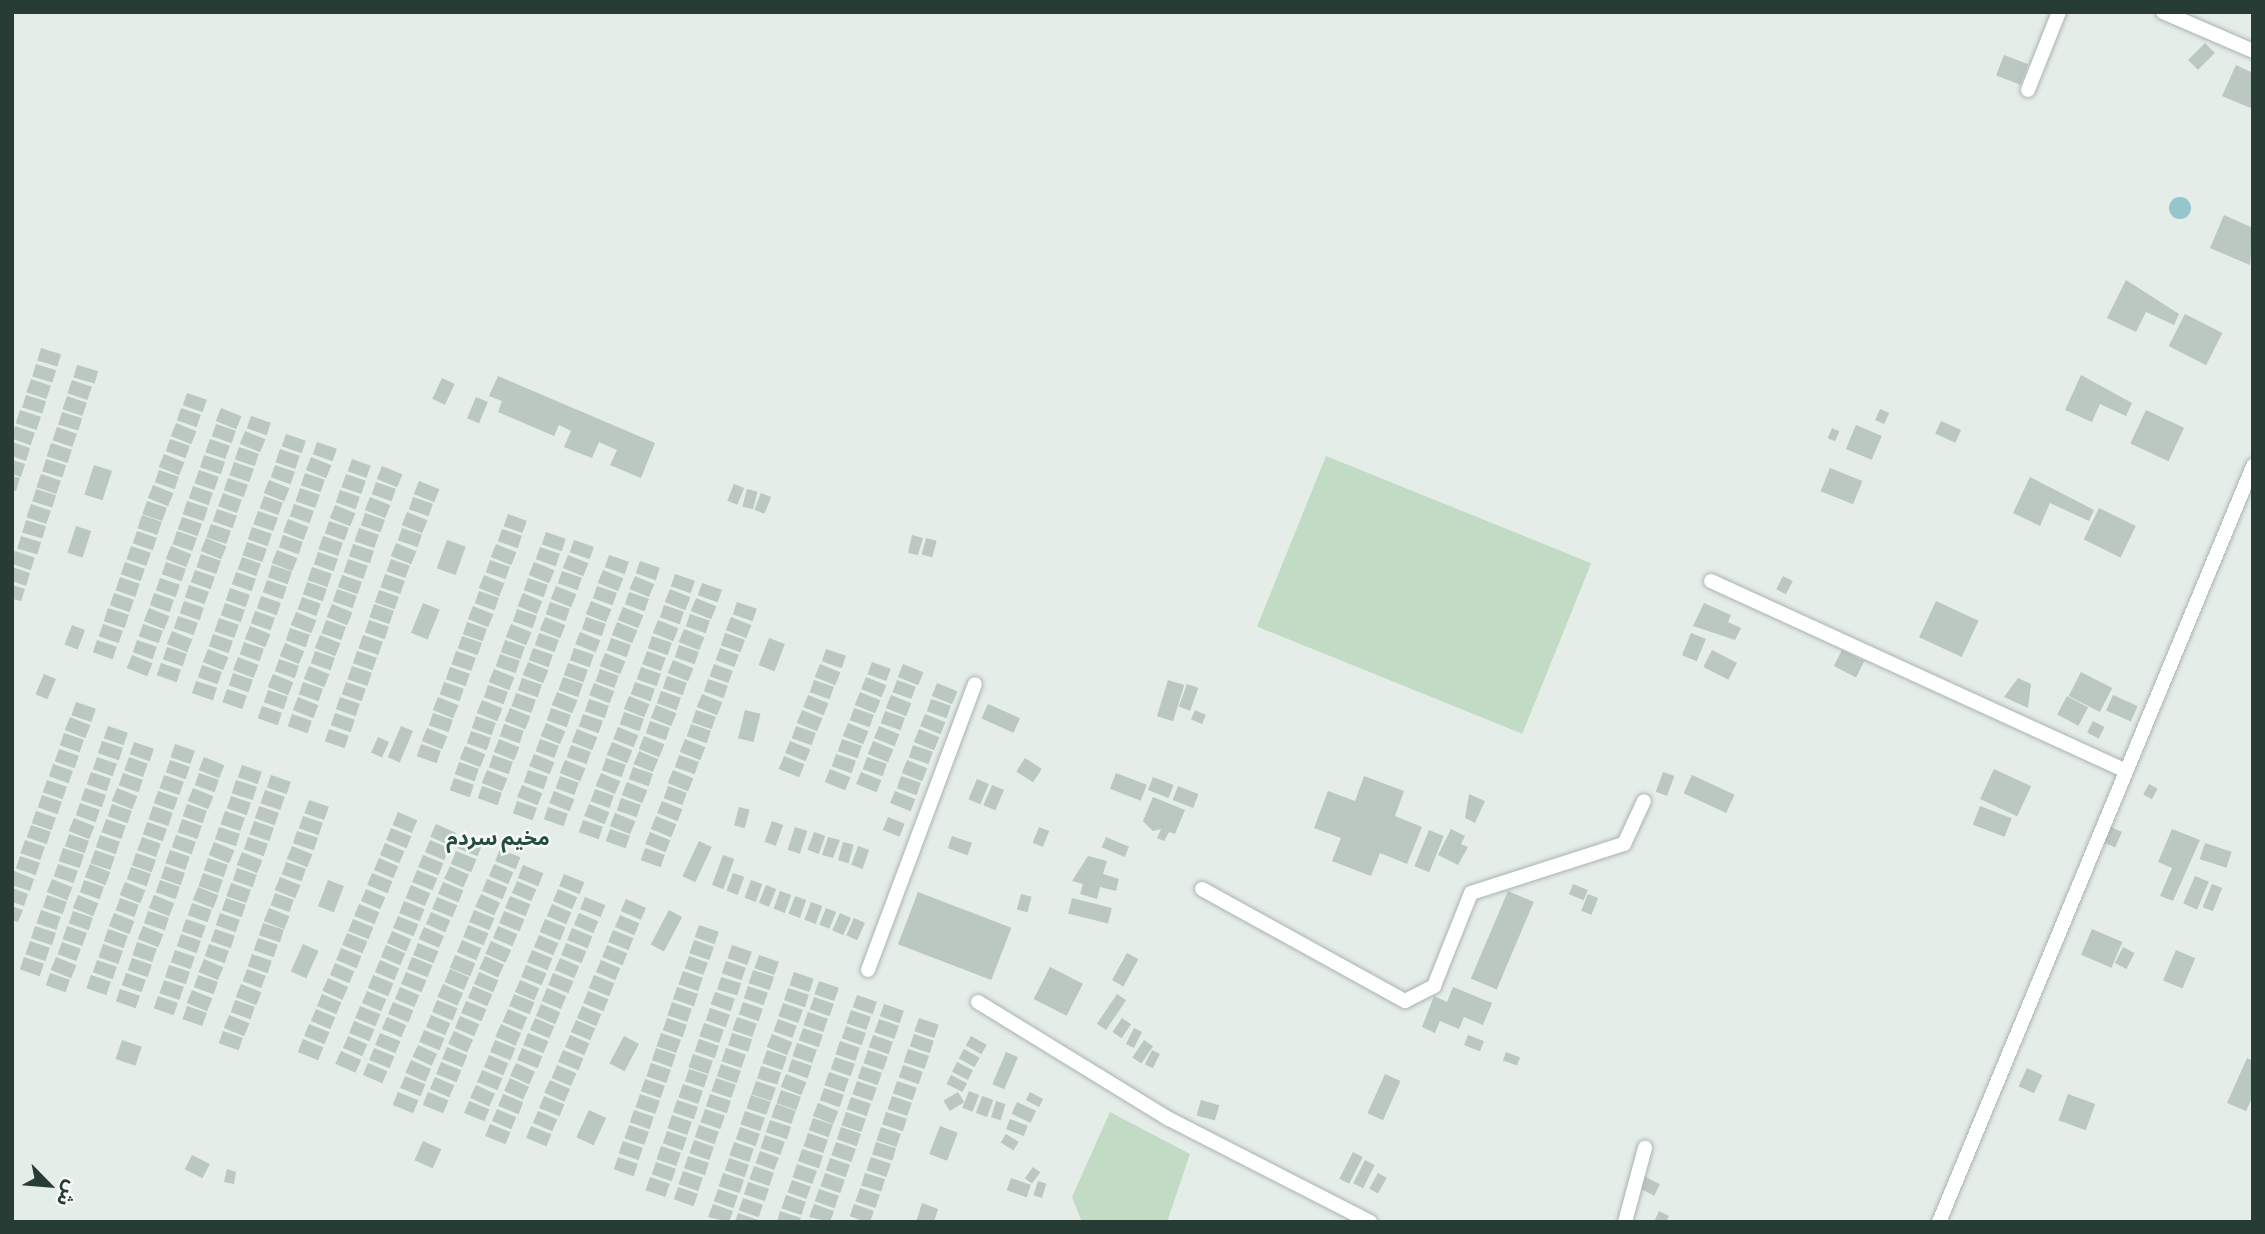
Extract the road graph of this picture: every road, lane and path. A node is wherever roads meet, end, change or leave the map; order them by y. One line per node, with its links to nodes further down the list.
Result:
1 (2059, 12): 4 (street)
2 (2163, 12): 3 (street)
3 (2253, 51)
4 (2028, 90)
5 (2253, 466): 8 (street)
6 (1711, 581): 8 (street)
7 (975, 684): 11 (street)
8 (2126, 771): 16 (street)
9 (1644, 801): 10 (street)
10 (1202, 889)
11 (868, 970)
12 (978, 1002): 14 (street)
13 (1645, 1148): 15 (street)
14 (1370, 1222)
15 (1625, 1222)
16 (1939, 1222)

